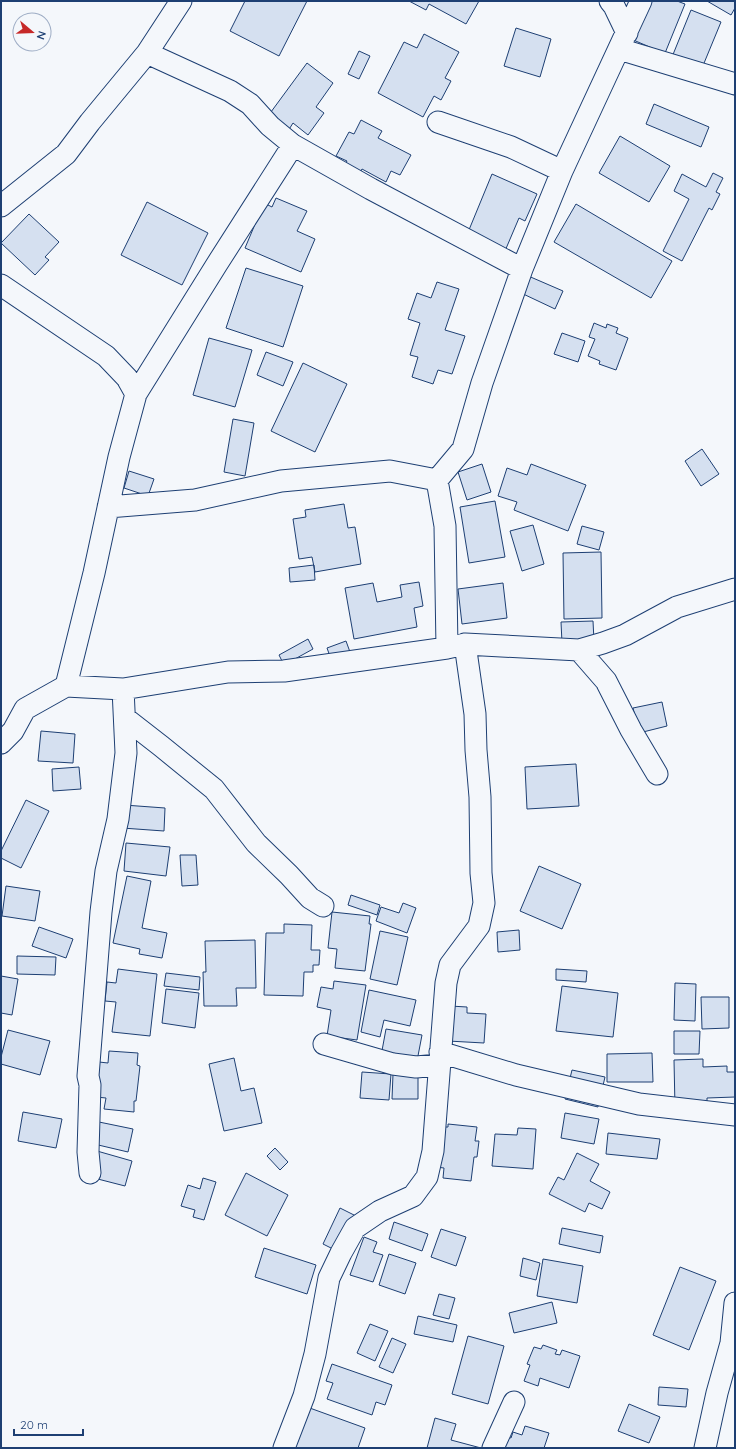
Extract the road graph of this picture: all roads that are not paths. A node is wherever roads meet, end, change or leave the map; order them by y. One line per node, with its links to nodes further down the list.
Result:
1 (181, 1): 5 (street)
2 (610, 1): 4 (street)
3 (641, 1): 4 (street)
4 (623, 41): 6 (street); 9 (street)
5 (147, 53): 8 (street); 10 (street)
6 (735, 84)
7 (438, 122): 9 (street)
8 (293, 145): 11 (street); 13 (street)
9 (562, 171): 11 (street)
10 (1, 206)
11 (522, 269): 14 (street)
12 (1, 285): 13 (street)
13 (136, 394): 15 (street)
14 (437, 480): 15 (street); 17 (street)
15 (108, 507): 19 (street)
16 (735, 589): 18 (street)
17 (456, 646): 18 (street); 20 (street); 26 (street)
18 (579, 650): 23 (street)
19 (66, 686): 20 (street); 22 (street)
20 (123, 688): 21 (street)
21 (125, 718): 24 (street); 28 (street)
22 (1, 743)
23 (657, 774)
24 (323, 906)
25 (324, 1044): 26 (street)
26 (440, 1059): 27 (street); 31 (street)
27 (735, 1115)
28 (90, 1172)
29 (735, 1303): 33 (street)
30 (514, 1402): 32 (street)
31 (284, 1448)
32 (493, 1448)
33 (705, 1448)

